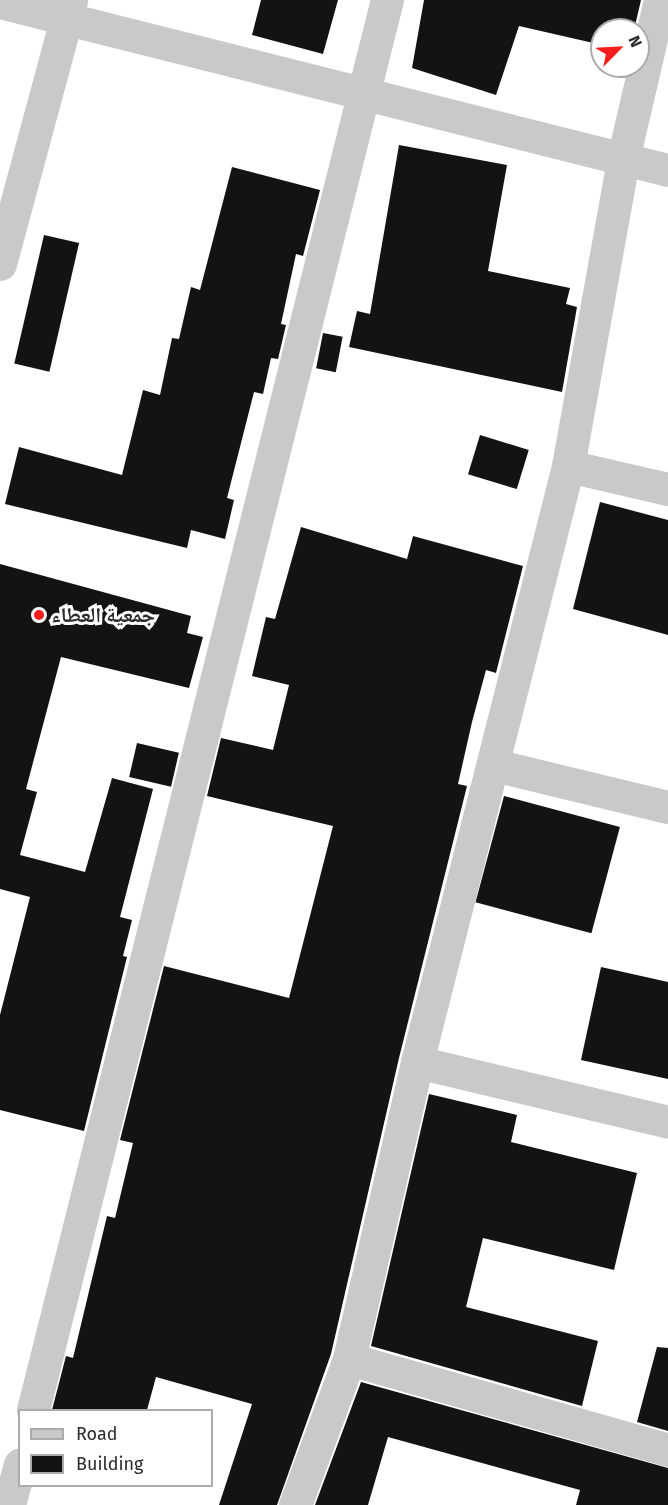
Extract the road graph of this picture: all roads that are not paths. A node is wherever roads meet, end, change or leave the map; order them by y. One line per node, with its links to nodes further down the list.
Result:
1 (387, 0): 5 (street)
2 (660, 0): 6 (street)
3 (0, 2): 4 (street)
4 (69, 9): 5 (street); 8 (street)
5 (362, 94): 6 (street); 16 (street)
6 (623, 159): 7 (street); 9 (street)
7 (668, 170)
8 (0, 264)
9 (568, 466): 10 (street); 11 (street)
10 (668, 489)
11 (494, 765): 12 (street); 13 (street)
12 (668, 807)
13 (417, 1062): 14 (street); 15 (street)
14 (668, 1122)
15 (349, 1359): 17 (street); 20 (street)
16 (33, 1409)
17 (668, 1450)
18 (18, 1471): 19 (street)
19 (9, 1505)
20 (295, 1505)

